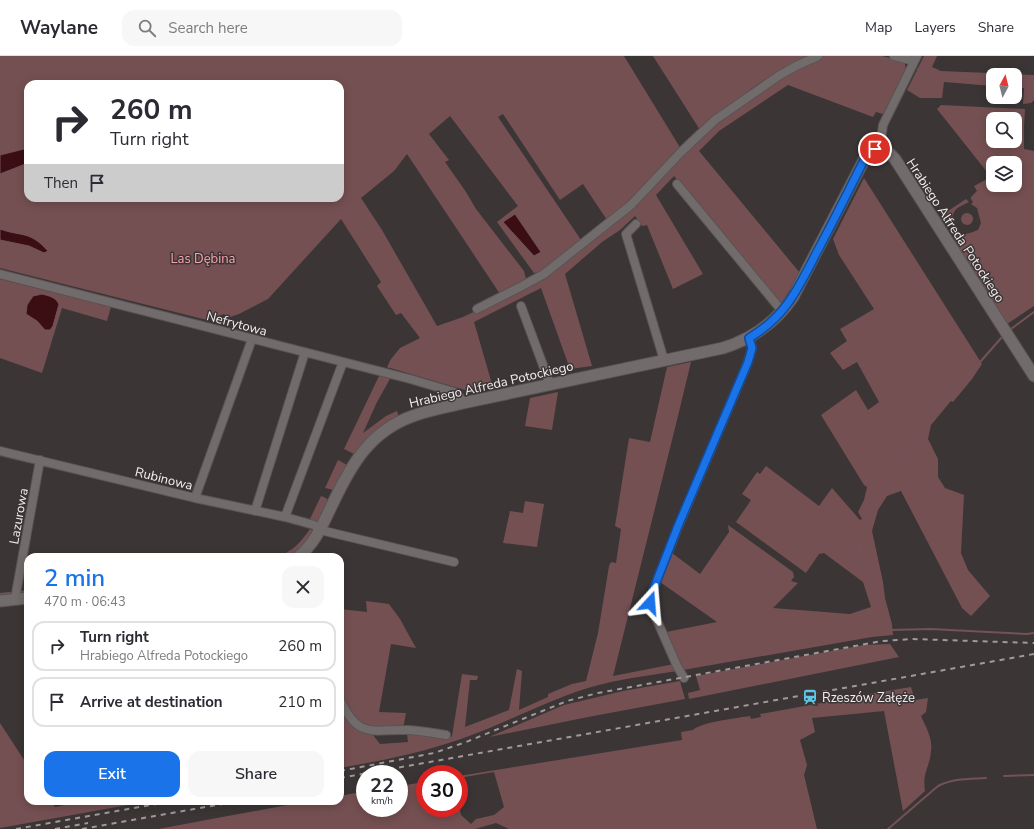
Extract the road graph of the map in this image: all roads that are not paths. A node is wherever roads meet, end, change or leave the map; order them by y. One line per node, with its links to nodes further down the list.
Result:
1 (818, 56): 9 (street)
2 (894, 56): 3 (street)
3 (916, 59): 4 (street)
4 (880, 148): 10 (street, Hrabiego Alfreda Potockiego); 16 (street, Hrabiego Alfreda Potockiego)
5 (677, 184): 10 (street)
6 (636, 224): 14 (street)
7 (0, 274): 12 (street, Nefrytowa)
8 (521, 306): 17 (street)
9 (477, 309)
10 (782, 311): 11 (street, Hrabiego Alfreda Potockiego)
11 (749, 338): 14 (street, Hrabiego Alfreda Potockiego); 30 (street)
12 (252, 339): 13 (street, Nefrytowa); 21 (street)
13 (305, 352): 15 (street, Nefrytowa); 22 (street)
14 (664, 360): 17 (street, Hrabiego Alfreda Potockiego)
15 (343, 362): 18 (street, Nefrytowa); 23 (street)
16 (1034, 376)
17 (550, 384): 18 (street, Hrabiego Alfreda Potockiego)
18 (463, 402): 24 (street, Hrabiego Alfreda Potockiego)
19 (0, 451): 20 (street, Rubinowa)
20 (40, 460): 21 (street, Rubinowa); 28 (street, Lazurowa)
21 (195, 498): 22 (street, Rubinowa)
22 (255, 511): 23 (street, Rubinowa)
23 (285, 517): 24 (street, Rubinowa)
24 (320, 530): 25 (street, Hrabiego Alfreda Potockiego); 26 (street, Rubinowa)
25 (302, 553)
26 (454, 562)
27 (24, 598): 28 (street)
28 (15, 599): 29 (street)
29 (0, 601)
30 (684, 678)
31 (344, 708): 32 (street)
32 (446, 735)

